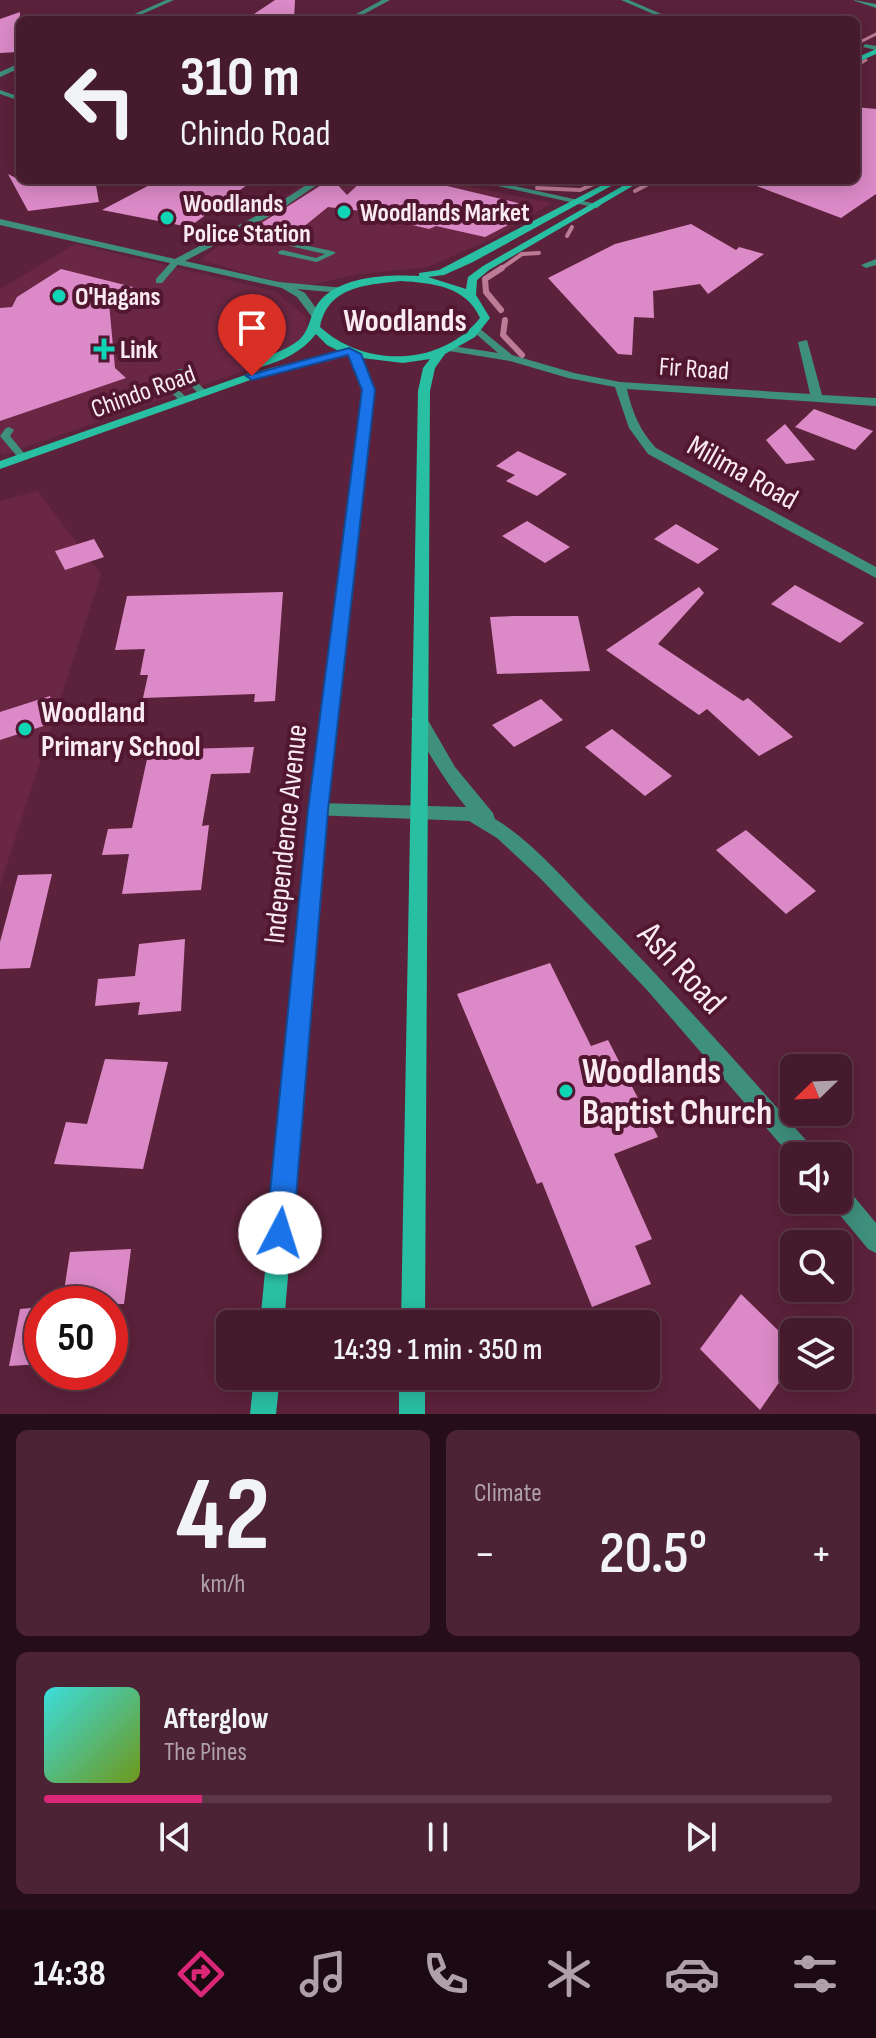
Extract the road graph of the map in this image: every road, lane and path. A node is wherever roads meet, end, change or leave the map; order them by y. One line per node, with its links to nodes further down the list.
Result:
1 (171, 0): 6 (street)
2 (387, 0): 7 (street)
3 (624, 0): 8 (street)
4 (857, 0): 5 (street)
5 (876, 6)
6 (133, 16)
7 (356, 16)
8 (662, 16)
9 (876, 40): 10 (main road)
10 (865, 46): 11 (main road); 12 (lane)
11 (860, 48)
12 (876, 50): 13 (main road)
13 (866, 56): 14 (lane); 15 (main road)
14 (876, 58)
15 (860, 59)
16 (314, 184): 25 (street)
17 (496, 184): 20 (street)
18 (610, 184): 20 (main road)
19 (632, 184): 21 (main road)
20 (579, 200): 21 (street); 26 (main road)
21 (597, 205): 30 (main road)
22 (0, 222): 25 (street)
23 (293, 244): 24 (lane)
24 (282, 252)
25 (176, 262): 27 (lane); 28 (street)
26 (401, 278): 29 (main road); 30 (main road)
27 (159, 281)
28 (279, 285): 29 (street); 31 (street)
29 (341, 290): 31 (main road)
30 (471, 295): 33 (main road)
31 (316, 315): 32 (main road)
32 (315, 328): 36 (main road); 41 (main road, Chindo Road)
33 (479, 331): 35 (main road); 37 (street, Fir Road)
34 (803, 342): 43 (street)
35 (447, 351): 36 (main road); 37 (street, Fir Road); 50 (main road)
36 (352, 352): 41 (main road, Chindo Road); 51 (main road, Independence Avenue)
37 (511, 358): 40 (street, Fir Road)
38 (181, 371): 41 (lane)
39 (161, 378): 42 (lane)
40 (620, 385): 43 (street, Fir Road); 49 (street, Milima Road)
41 (200, 390): 42 (main road, Chindo Road)
42 (180, 396): 46 (main road, Chindo Road)
43 (817, 398): 44 (street, Fir Road)
44 (876, 402)
45 (9, 430): 46 (lane)
46 (20, 455): 47 (main road, Chindo Road); 48 (main road, Chindo Road)
47 (0, 458)
48 (0, 465)
49 (876, 573)
50 (418, 718): 52 (main road); 53 (street, Ash Road)
51 (318, 810): 52 (street, Ash Road); 57 (main road, Independence Avenue)
52 (417, 813): 53 (street, Ash Road); 58 (main road)
53 (503, 833): 54 (street, Ash Road)
54 (793, 1142)
55 (852, 1212): 56 (street)
56 (876, 1241)
57 (273, 1310)
58 (413, 1310)
59 (266, 1390): 61 (main road)
60 (412, 1390): 62 (main road)
61 (263, 1414)
62 (412, 1414)

